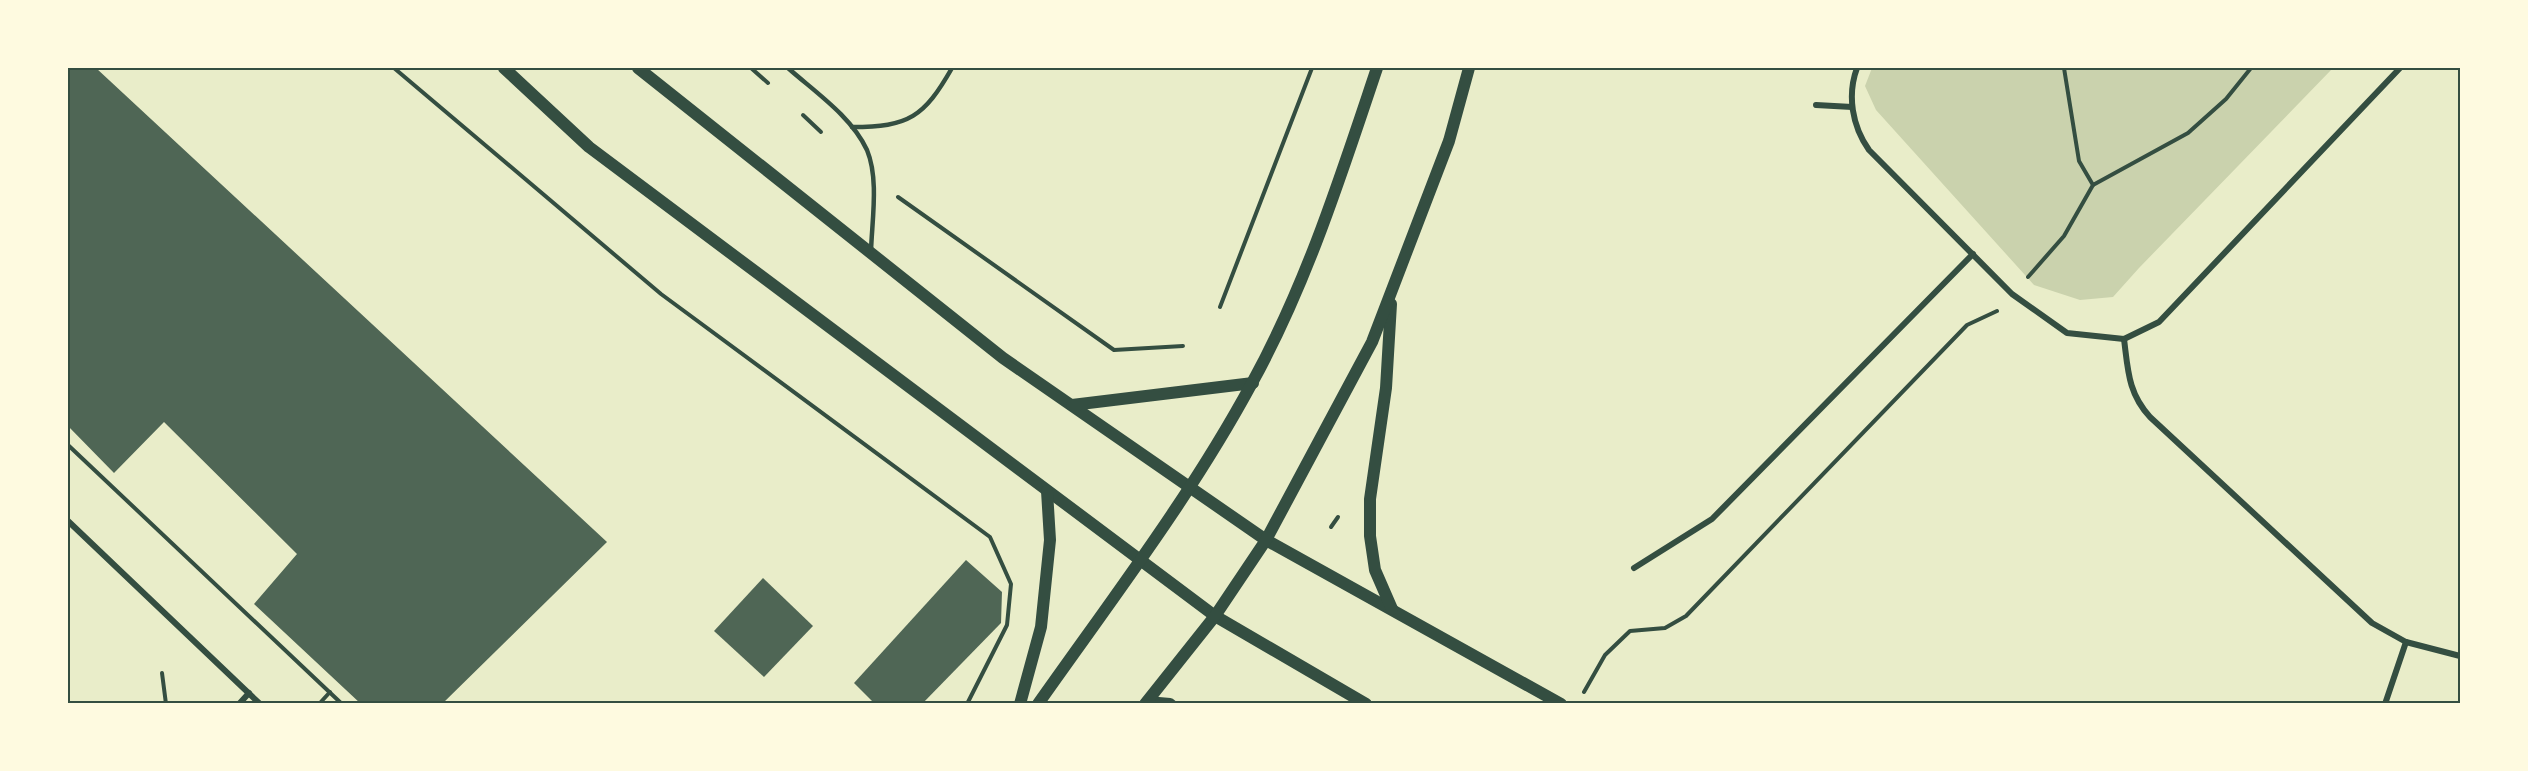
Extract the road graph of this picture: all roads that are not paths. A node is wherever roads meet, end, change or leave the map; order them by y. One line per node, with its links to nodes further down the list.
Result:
1 (504, 68): 19 (main road)
2 (638, 68): 12 (main road)
3 (788, 68): 11 (lane)
4 (952, 68): 11 (lane)
5 (1377, 68): 16 (main road)
6 (1469, 68): 14 (main road)
7 (1857, 68): 10 (street)
8 (2400, 68): 15 (street)
9 (1816, 105): 10 (street)
10 (1852, 107): 13 (street)
11 (852, 127): 12 (lane)
12 (871, 253): 17 (main road)
13 (1973, 254): 15 (street); 23 (street)
14 (1391, 291): 21 (main road); 24 (main road)
15 (2124, 339): 26 (street)
16 (1252, 383): 17 (main road); 18 (main road)
17 (1072, 405): 18 (main road)
18 (1190, 486): 21 (main road); 22 (main road)
19 (1047, 491): 22 (main road); 32 (main road)
20 (68, 520): 28 (street)
21 (1266, 540): 24 (main road); 25 (main road)
22 (1140, 560): 25 (main road); 33 (main road)
23 (1634, 568)
24 (1392, 609): 36 (main road)
25 (1215, 616): 29 (main road); 35 (main road)
26 (2406, 642): 27 (street); 37 (street)
27 (2460, 656)
28 (249, 693): 30 (street); 31 (street)
29 (1146, 703): 34 (main road)
30 (238, 704)
31 (260, 704)
32 (1020, 704)
33 (1038, 704)
34 (1170, 704)
35 (1366, 704)
36 (1561, 704)
37 (2385, 704)

